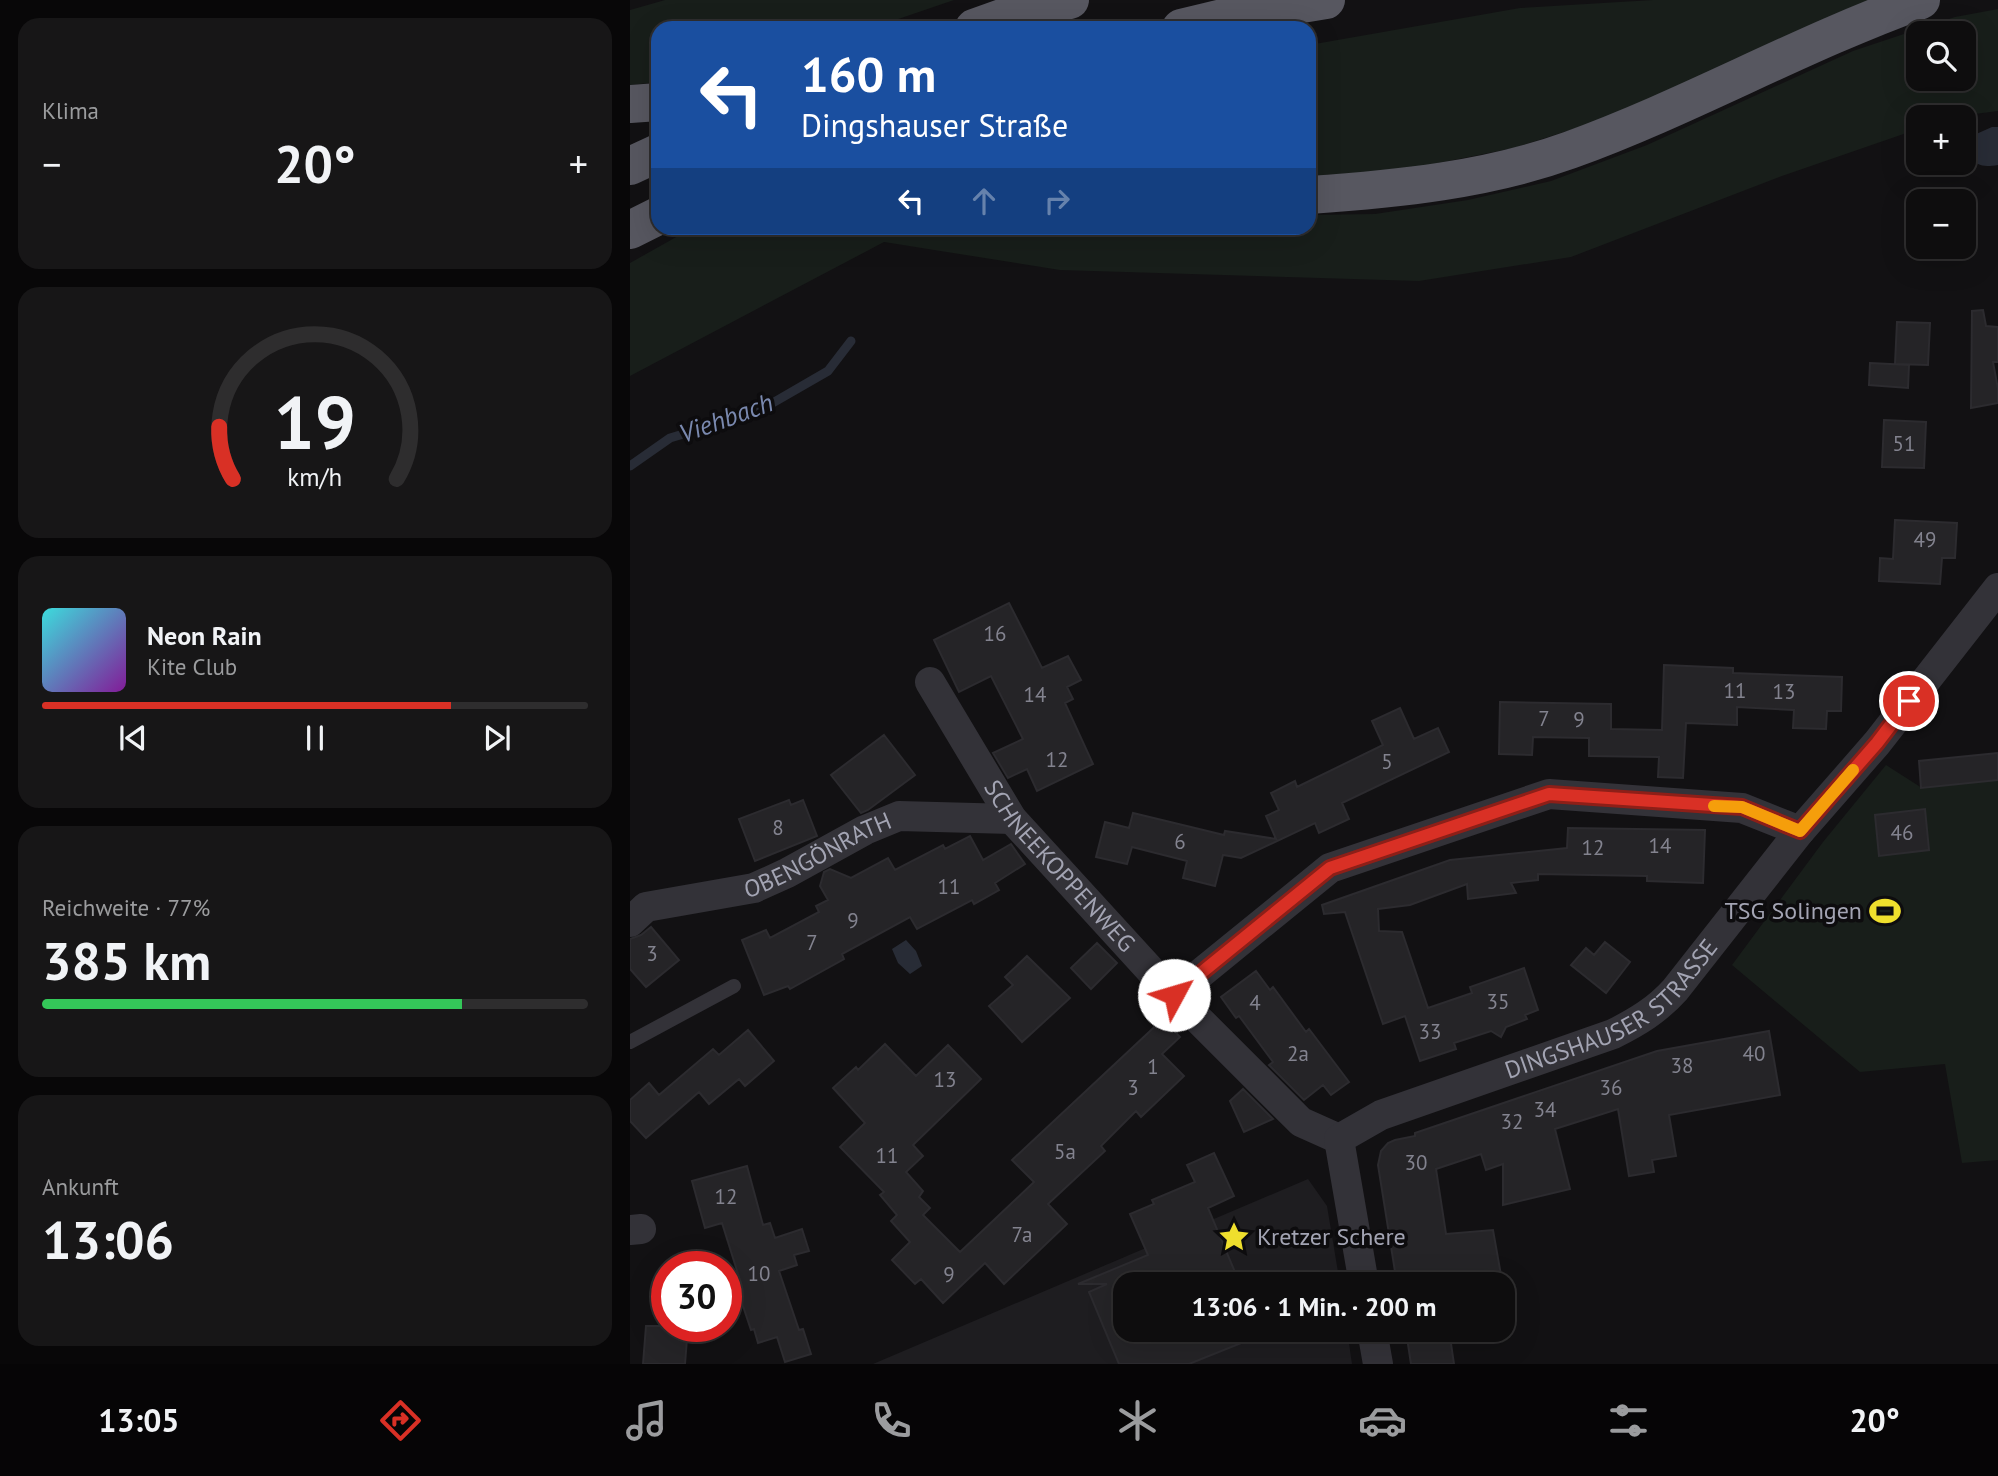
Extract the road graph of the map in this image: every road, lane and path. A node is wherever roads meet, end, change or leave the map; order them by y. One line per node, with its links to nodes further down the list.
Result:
1 (1070, 0): 4 (highway)
2 (1326, 0): 5 (highway)
3 (1921, 0): 10 (highway)
4 (994, 21)
5 (1210, 21)
6 (651, 102): 7 (highway)
7 (630, 104)
8 (651, 156): 9 (highway)
9 (630, 166)
10 (1316, 194)
11 (651, 220): 12 (highway)
12 (630, 230)
13 (1998, 588): 16 (street, DINGSHAUSER STRASSE)
14 (930, 682): 15 (street, SCHNEEKOPPENWEG)
15 (1013, 819): 17 (street, OBENGÖNRATH); 19 (street, SCHNEEKOPPENWEG)
16 (1800, 831): 19 (street); 21 (street, DINGSHAUSER STRASSE)
17 (630, 922)
18 (734, 986): 20 (lane)
19 (1174, 995): 21 (street, SCHNEEKOPPENWEG)
20 (630, 1042)
21 (1339, 1139): 22 (street)
22 (1362, 1272)
23 (1374, 1342): 24 (street)
24 (1378, 1364)

